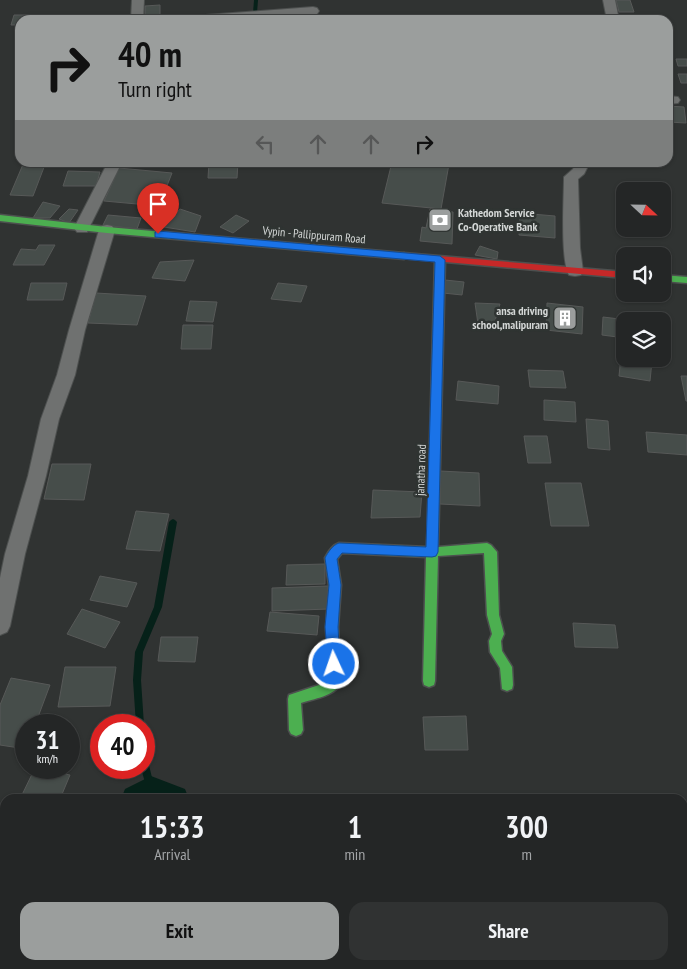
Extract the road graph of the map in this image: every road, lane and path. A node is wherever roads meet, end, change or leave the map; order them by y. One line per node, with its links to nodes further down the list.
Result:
1 (138, 0): 4 (street)
2 (609, 0): 6 (street)
3 (313, 11): 5 (street)
4 (137, 15)
5 (259, 15)
6 (612, 15)
7 (112, 167): 10 (street)
8 (580, 167): 13 (street)
9 (0, 218): 10 (street, Vypin - Pallippuram Road)
10 (82, 228): 11 (street, Vypin - Pallippuram Road)
11 (107, 230): 12 (street, Vypin - Pallippuram Road); 18 (street)
12 (440, 260): 13 (street, Vypin - Pallippuram Road); 17 (street, janatha road)
13 (575, 271): 14 (street, Vypin - Pallippuram Road)
14 (616, 274)
15 (671, 279): 16 (street)
16 (687, 280)
17 (432, 552): 19 (street, janatha road); 20 (street); 21 (street)
18 (0, 626)
19 (429, 681)
20 (507, 685)
21 (296, 730)

